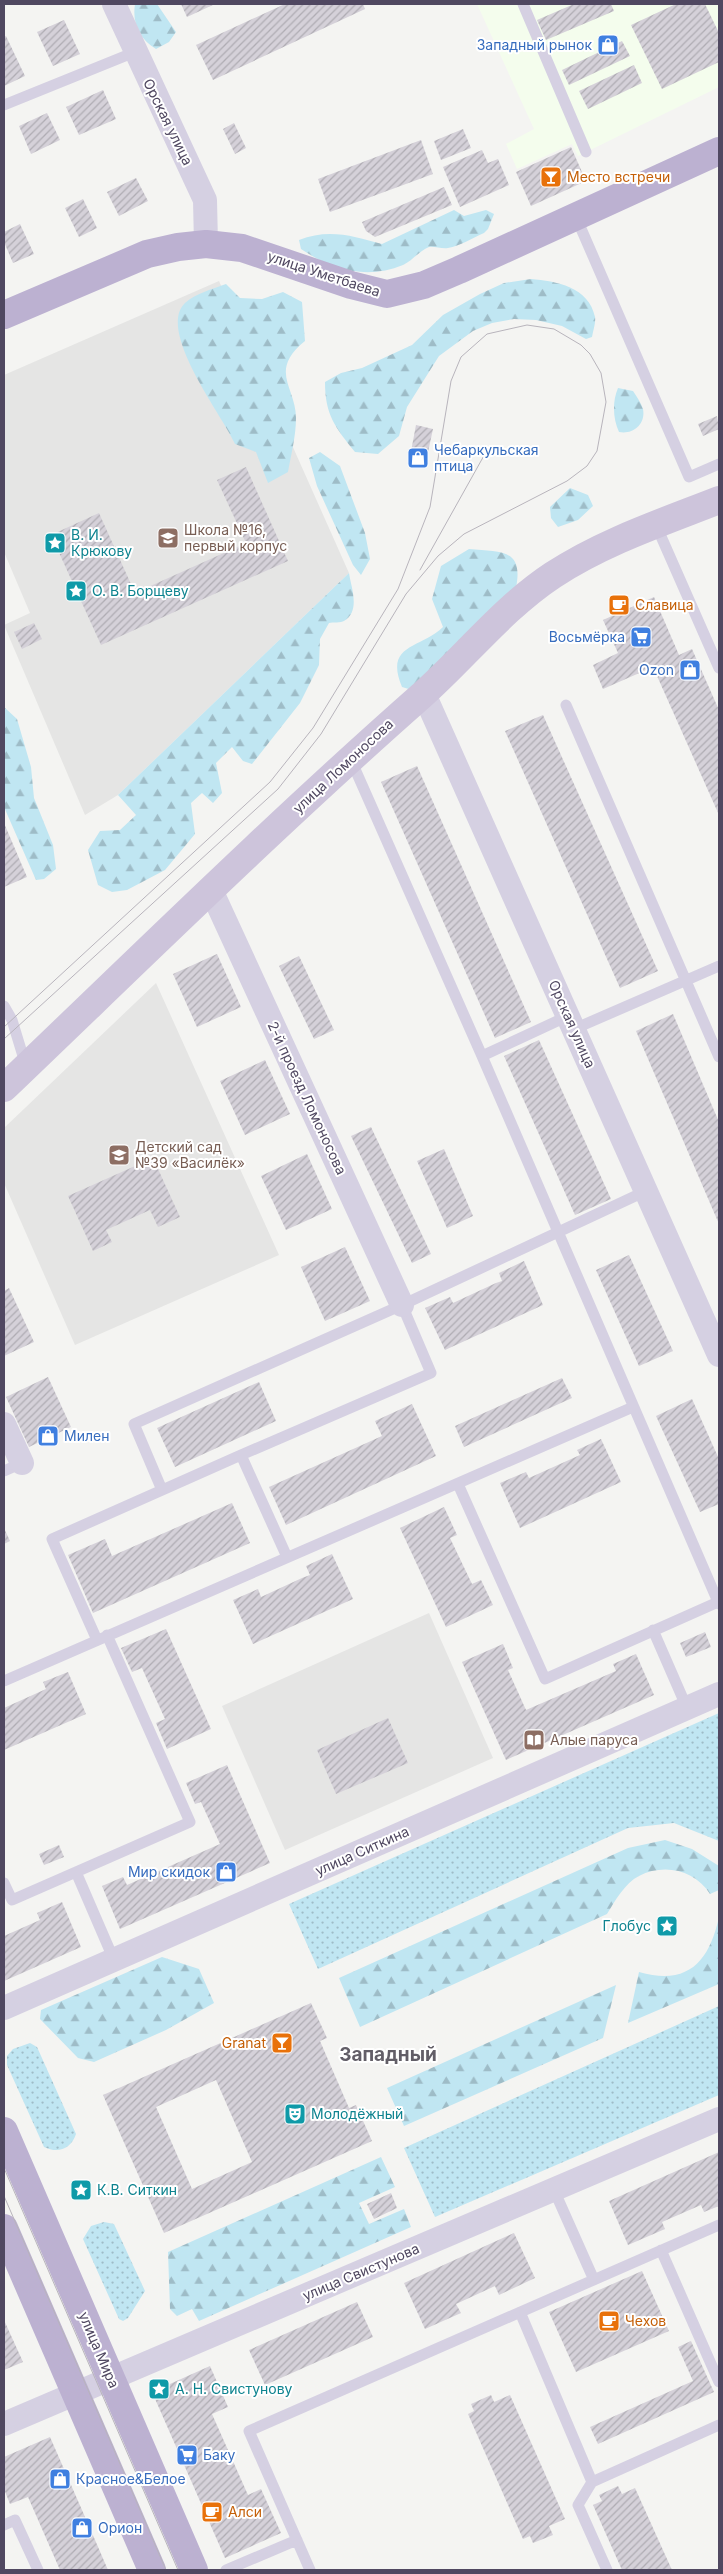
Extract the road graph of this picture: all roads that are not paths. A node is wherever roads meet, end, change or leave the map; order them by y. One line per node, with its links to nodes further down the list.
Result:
1 (114, 4): 3 (street, Орская улица)
2 (523, 4): 6 (lane)
3 (135, 52): 4 (lane); 8 (street, Орская улица)
4 (4, 105)
5 (719, 151): 7 (main road, улица Уметбаева)
6 (586, 152)
7 (576, 216): 8 (main road, улица Уметбаева); 10 (lane)
8 (206, 244): 9 (main road, улица Уметбаева)
9 (4, 315)
10 (719, 464)
11 (719, 500): 12 (street, улица Ломоносова)
12 (656, 525): 13 (lane); 14 (street, улица Ломоносова)
13 (719, 668)
14 (424, 694): 16 (street, улица Ломоносова); 21 (street, Орская улица)
15 (566, 705): 19 (lane)
16 (350, 758): 17 (street, улица Ломоносова); 22 (lane)
17 (212, 890): 24 (street, улица Ломоносова); 28 (street, 2-й проезд Ломоносова)
18 (719, 966): 19 (lane)
19 (686, 981): 21 (lane); 23 (lane)
20 (4, 1006): 24 (lane)
21 (571, 1023): 22 (lane); 26 (street, Орская улица)
22 (482, 1056): 27 (lane)
23 (719, 1057)
24 (26, 1066): 25 (street, улица Ломоносова)
25 (4, 1088)
26 (646, 1191): 27 (lane); 29 (street, Орская улица)
27 (558, 1230): 28 (lane); 31 (lane)
28 (402, 1305): 33 (lane); 36 (lane)
29 (712, 1322): 30 (street, Орская улица)
30 (719, 1355)
31 (633, 1407): 35 (lane); 38 (lane)
32 (4, 1424): 34 (street)
33 (240, 1455): 36 (lane); 37 (lane)
34 (13, 1467)
35 (458, 1484): 37 (lane); 39 (lane)
36 (162, 1490): 40 (lane)
37 (287, 1557): 40 (lane)
38 (719, 1603): 39 (lane)
39 (653, 1630): 43 (lane)
40 (102, 1638): 41 (lane); 44 (lane)
41 (4, 1681)
42 (719, 1694): 43 (street, улица Ситкина)
43 (687, 1708): 46 (street, улица Ситкина)
44 (76, 1872): 45 (lane); 46 (lane)
45 (4, 1882)
46 (114, 1960): 47 (street, улица Ситкина)
47 (4, 2008)
48 (719, 2119): 50 (street, улица Свистунова)
49 (4, 2130): 56 (main road, улица Мира)
50 (554, 2190): 54 (lane); 56 (street, улица Свистунова)
51 (719, 2225): 53 (lane)
52 (4, 2228): 58 (main road)
53 (661, 2250): 54 (lane); 57 (lane)
54 (594, 2280): 55 (lane)
55 (520, 2312): 61 (lane); 63 (lane)
56 (111, 2378): 58 (street, улица Свистунова); 66 (main road, улица Мира)
57 (719, 2382)
58 (76, 2393): 59 (street, улица Свистунова); 65 (main road)
59 (4, 2424)
60 (719, 2425): 61 (lane)
61 (592, 2482): 69 (lane)
62 (4, 2525): 64 (lane)
63 (297, 2540): 67 (lane); 68 (lane)
64 (38, 2570)
65 (152, 2570)
66 (194, 2570)
67 (226, 2570)
68 (310, 2570)
69 (607, 2570)

